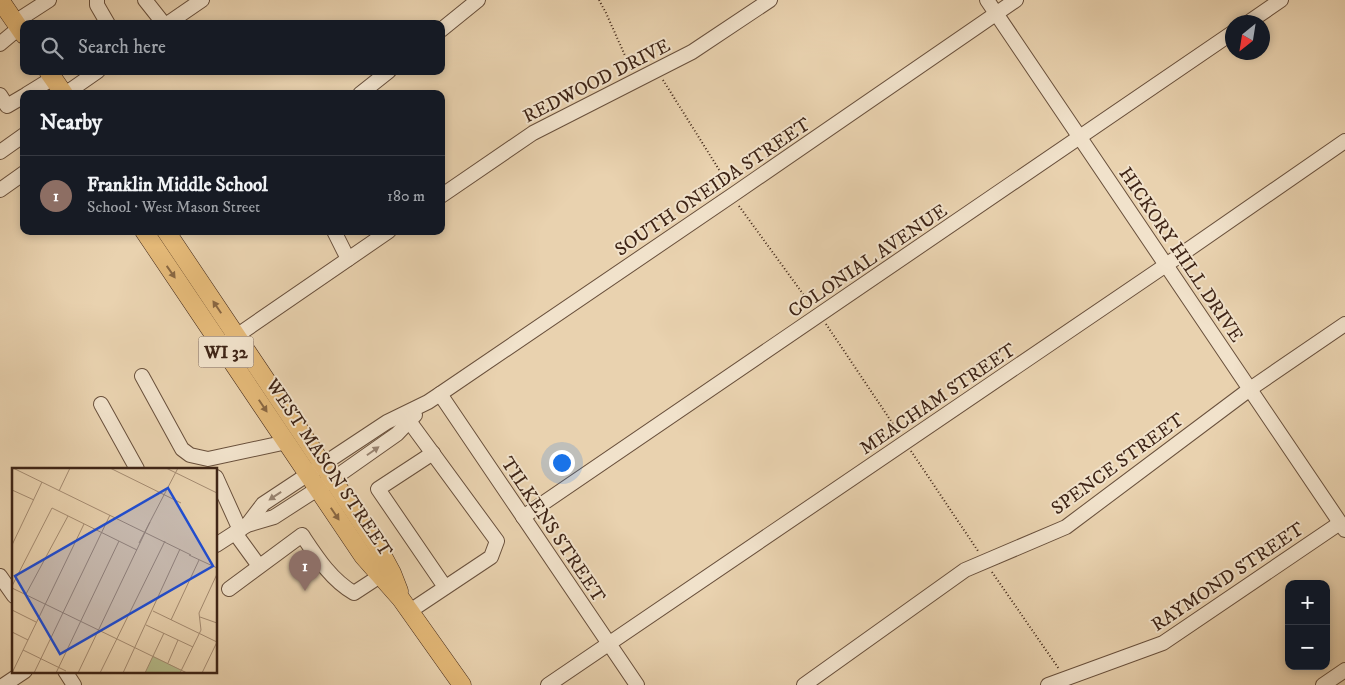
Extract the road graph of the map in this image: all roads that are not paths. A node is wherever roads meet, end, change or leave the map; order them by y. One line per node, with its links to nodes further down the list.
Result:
1 (0, 0): 18 (main road)
2 (48, 0): 13 (street)
3 (97, 0): 14 (street)
4 (145, 0): 15 (street)
5 (202, 0): 16 (street)
6 (478, 0): 17 (street)
7 (770, 0): 36 (street, REDWOOD DRIVE)
8 (987, 0): 11 (street, HICKORY HILL DRIVE)
9 (1016, 0): 11 (street, SOUTH ONEIDA STREET)
10 (1282, 0): 12 (street)
11 (996, 14): 31 (street, HICKORY HILL DRIVE); 48 (street, SOUTH ONEIDA STREET)
12 (1259, 15)
13 (28, 20)
14 (105, 20)
15 (162, 20)
16 (172, 20)
17 (445, 27)
18 (20, 28): 20 (street)
19 (1225, 38): 31 (street, COLONIAL AVENUE)
20 (0, 44)
21 (51, 75): 24 (street); 25 (main road)
22 (92, 75): 26 (street)
23 (384, 75): 27 (street)
24 (32, 90)
25 (61, 90)
26 (70, 90)
27 (365, 90)
28 (0, 95): 29 (street)
29 (20, 98)
30 (20, 138): 33 (street)
31 (1080, 138): 42 (street, HICKORY HILL DRIVE); 61 (street, COLONIAL AVENUE)
32 (1345, 141): 42 (street, MEACHAM STREET)
33 (0, 152)
34 (20, 176): 35 (street)
35 (0, 190)
36 (445, 193)
37 (151, 235): 45 (main road, WEST MASON STREET / WI 32, one-way to 45)
38 (169, 235): 44 (main road, WEST MASON STREET / WI 32, one-way to 38)
39 (336, 235): 41 (street)
40 (383, 235): 41 (street)
41 (348, 259): 44 (street)
42 (1166, 265): 47 (street, HICKORY HILL DRIVE); 72 (street, MEACHAM STREET)
43 (1345, 324): 47 (street, SPENCE STREET)
44 (236, 336): 45 (street); 55 (main road, WEST MASON STREET / WI 32)
45 (222, 346): 52 (main road, WEST MASON STREET / WI 32, one-way to 52)
46 (142, 376): 54 (street)
47 (1250, 389): 62 (street, HICKORY HILL DRIVE); 81 (street, SPENCE STREET)
48 (440, 394): 49 (street, SOUTH ONEIDA STREET); 61 (street, TILKENS STREET)
49 (428, 402): 51 (street, SOUTH ONEIDA STREET); 55 (street, SOUTH ONEIDA STREET)
50 (101, 404): 56 (street)
51 (409, 421): 53 (street); 58 (street, SOUTH ONEIDA STREET, one-way to 51)
52 (287, 442): 54 (street); 57 (main road, WEST MASON STREET / WI 32)
53 (433, 453): 68 (street); 68 (street)
54 (210, 464)
55 (323, 464): 57 (street, SOUTH ONEIDA STREET); 58 (main road, WEST MASON STREET / WI 32)
56 (136, 468)
57 (308, 474): 60 (main road, WEST MASON STREET / WI 32); 63 (street, SOUTH ONEIDA STREET, one-way to 63)
58 (333, 479): 60 (street, SOUTH ONEIDA STREET); 71 (main road, WEST MASON STREET / WI 32)
59 (218, 481): 63 (street)
60 (318, 489): 63 (street, SOUTH ONEIDA STREET); 67 (main road, WEST MASON STREET / WI 32, one-way to 67)
61 (523, 516): 72 (street, TILKENS STREET)
62 (1343, 526): 82 (street, RAYMOND STREET)
63 (241, 529): 64 (street, SOUTH ONEIDA STREET); 65 (street)
64 (218, 544)
65 (259, 566): 67 (street); 69 (street)
66 (0, 576): 70 (street)
67 (380, 576): 71 (main road, WEST MASON STREET / WI 32)
68 (445, 587): 71 (street)
69 (229, 589)
70 (12, 593)
71 (405, 605): 79 (main road, WEST MASON STREET / WI 32)
72 (609, 644): 76 (street, MEACHAM STREET); 80 (street, TILKENS STREET)
73 (1345, 670): 83 (street)
74 (24, 672): 77 (street)
75 (66, 672): 78 (street)
76 (556, 683)
77 (4, 685)
78 (74, 685)
79 (462, 685)
80 (637, 685)
81 (804, 685)
82 (1048, 685)
83 (1323, 685)

